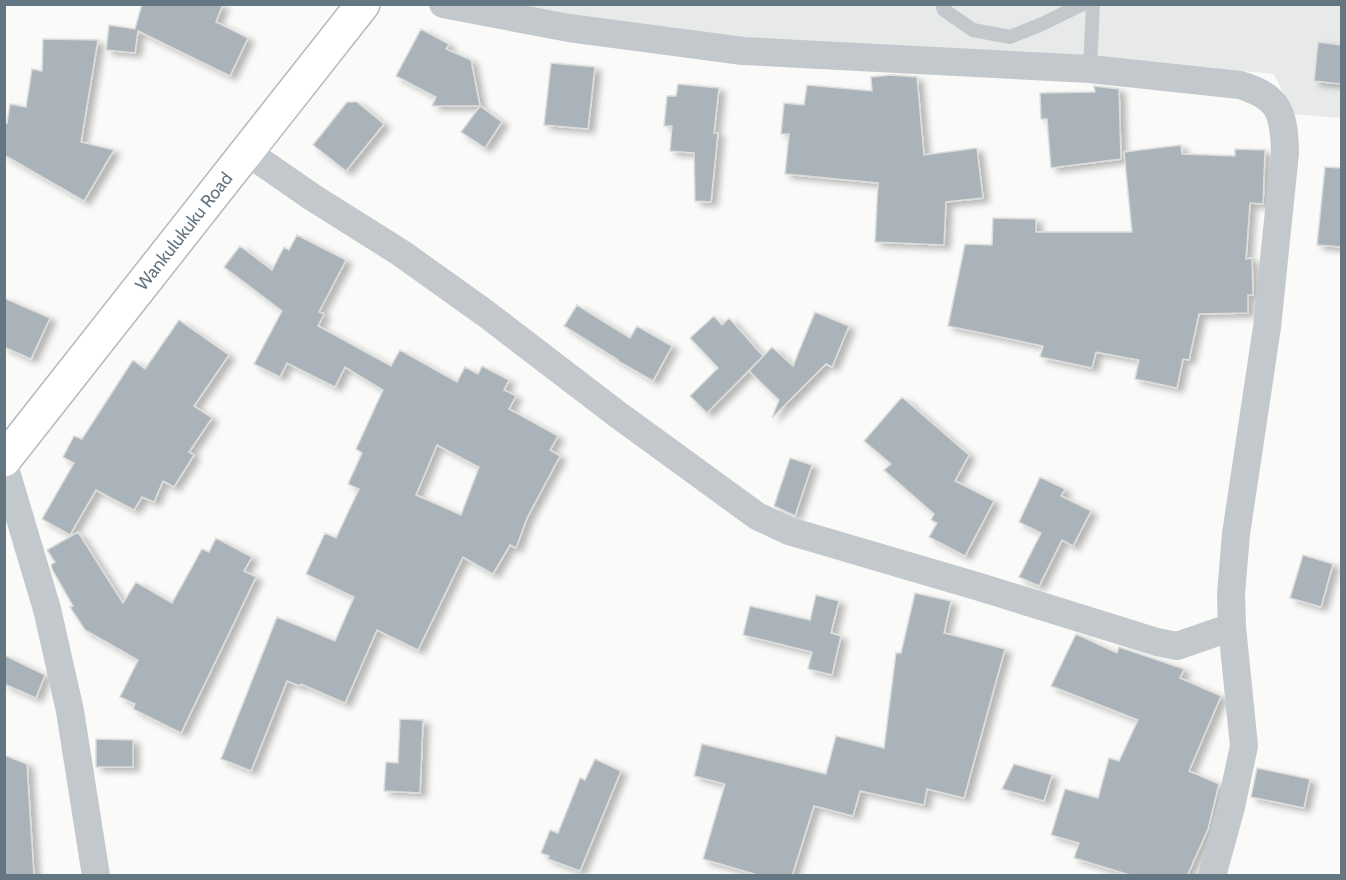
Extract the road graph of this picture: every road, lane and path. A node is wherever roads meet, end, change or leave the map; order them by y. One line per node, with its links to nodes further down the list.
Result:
1 (363, 4): 7 (main road, Wankulukuku Road)
2 (443, 4): 6 (street)
3 (942, 4): 4 (lane)
4 (1083, 4)
5 (1094, 4): 6 (lane)
6 (1090, 69): 11 (street)
7 (247, 152): 8 (main road, Wankulukuku Road); 11 (street)
8 (15, 430): 9 (main road, Wankulukuku Road)
9 (4, 460)
10 (4, 465): 12 (street)
11 (1232, 627): 13 (street)
12 (96, 876)
13 (1212, 876)

